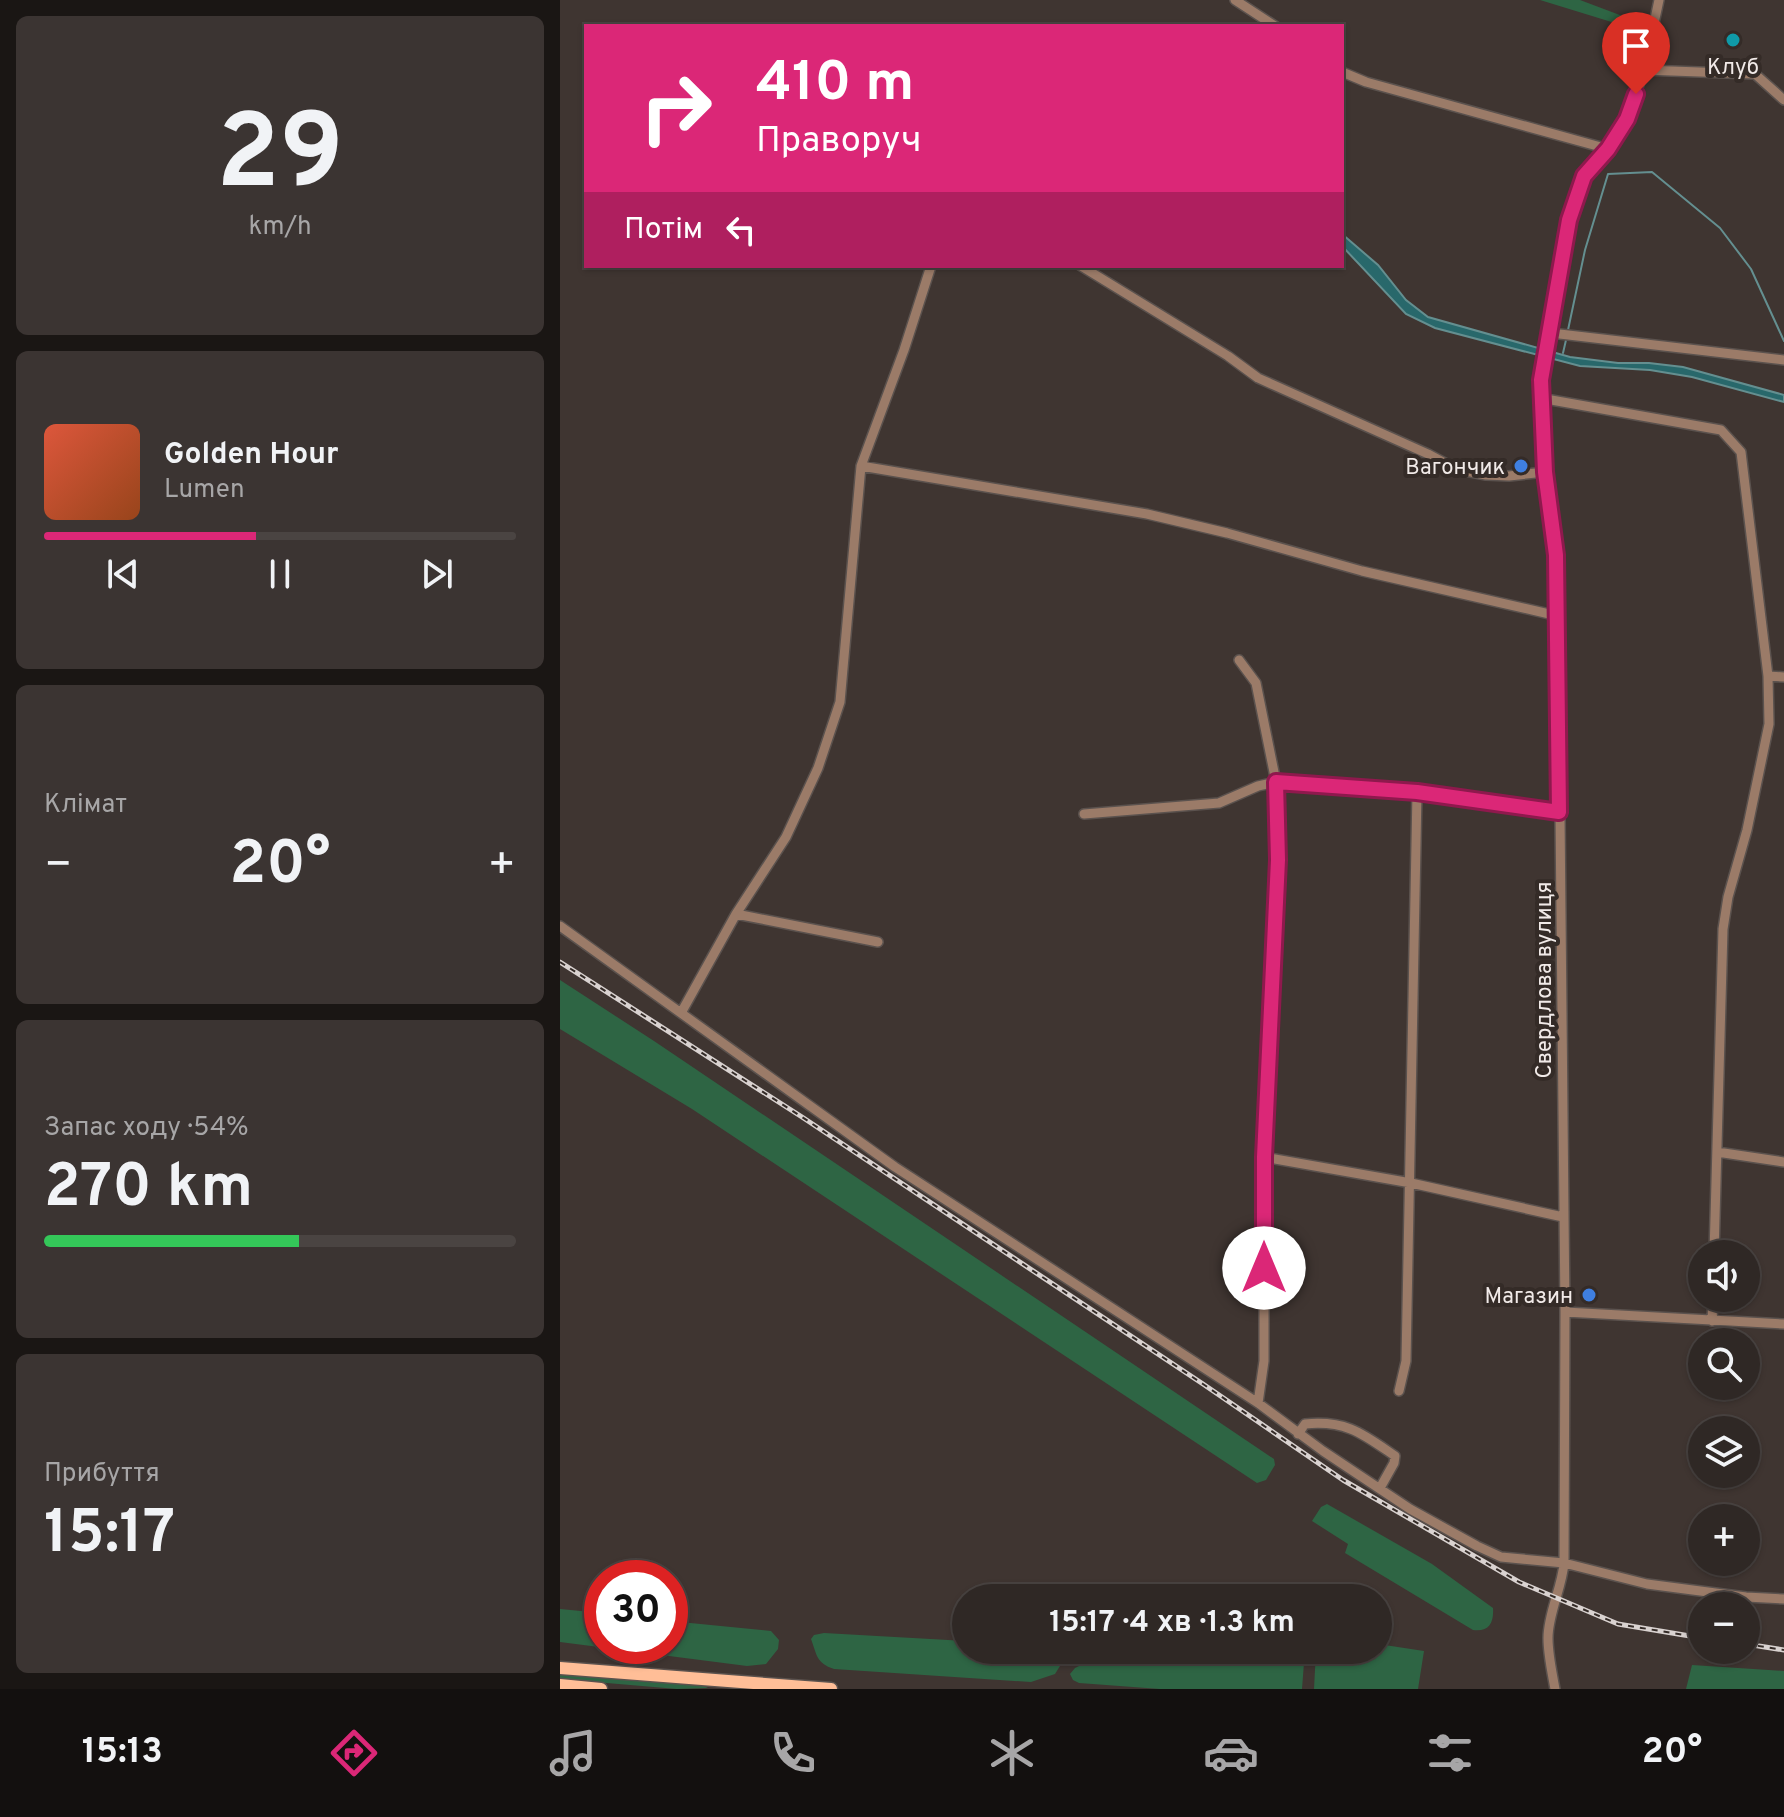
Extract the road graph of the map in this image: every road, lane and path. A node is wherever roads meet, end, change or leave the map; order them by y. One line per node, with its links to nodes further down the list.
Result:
1 (1235, 0): 3 (street)
2 (1659, 0): 4 (street, Свердлова вулиця)
3 (1272, 24)
4 (1644, 70): 6 (street); 7 (street, Свердлова вулиця)
5 (1344, 73): 7 (street)
6 (1784, 100)
7 (1608, 149): 10 (street, Свердлова вулиця)
8 (930, 268): 13 (street)
9 (1084, 268): 14 (street)
10 (1550, 338): 11 (street); 12 (street, Свердлова вулиця)
11 (1784, 360)
12 (1540, 398): 14 (street, Свердлова вулиця); 17 (street)
13 (861, 466): 15 (street); 23 (street)
14 (1545, 472): 15 (street, Свердлова вулиця)
15 (1558, 616): 21 (street, Свердлова вулиця)
16 (1239, 660): 19 (street)
17 (1768, 676): 18 (street); 27 (street)
18 (1784, 677)
19 (1276, 782): 20 (street); 22 (street); 28 (street)
20 (1417, 792): 21 (street); 30 (street)
21 (1559, 812): 31 (street, Свердлова вулиця)
22 (1084, 814)
23 (736, 914): 25 (street); 26 (street)
24 (560, 926): 26 (street)
25 (878, 942)
26 (681, 1013): 38 (street)
27 (1717, 1152): 29 (street); 32 (street)
28 (1264, 1157): 30 (street); 38 (street)
29 (1784, 1162)
30 (1411, 1183): 31 (street); 37 (street)
31 (1563, 1217): 33 (street, Свердлова вулиця)
32 (1714, 1240)
33 (1565, 1312): 35 (street); 41 (street, Свердлова вулиця)
34 (1712, 1312): 35 (street)
35 (1712, 1321): 36 (street)
36 (1784, 1324)
37 (1399, 1391)
38 (1258, 1403): 39 (street)
39 (1298, 1434): 40 (street); 40 (street)
40 (1380, 1488): 41 (street)
41 (1564, 1563): 42 (street); 47 (street, Свердлова вулиця)
42 (1784, 1599)
43 (560, 1668): 46 (main road)
44 (560, 1685): 45 (main road)
45 (601, 1689)
46 (831, 1689)
47 (1555, 1689)

